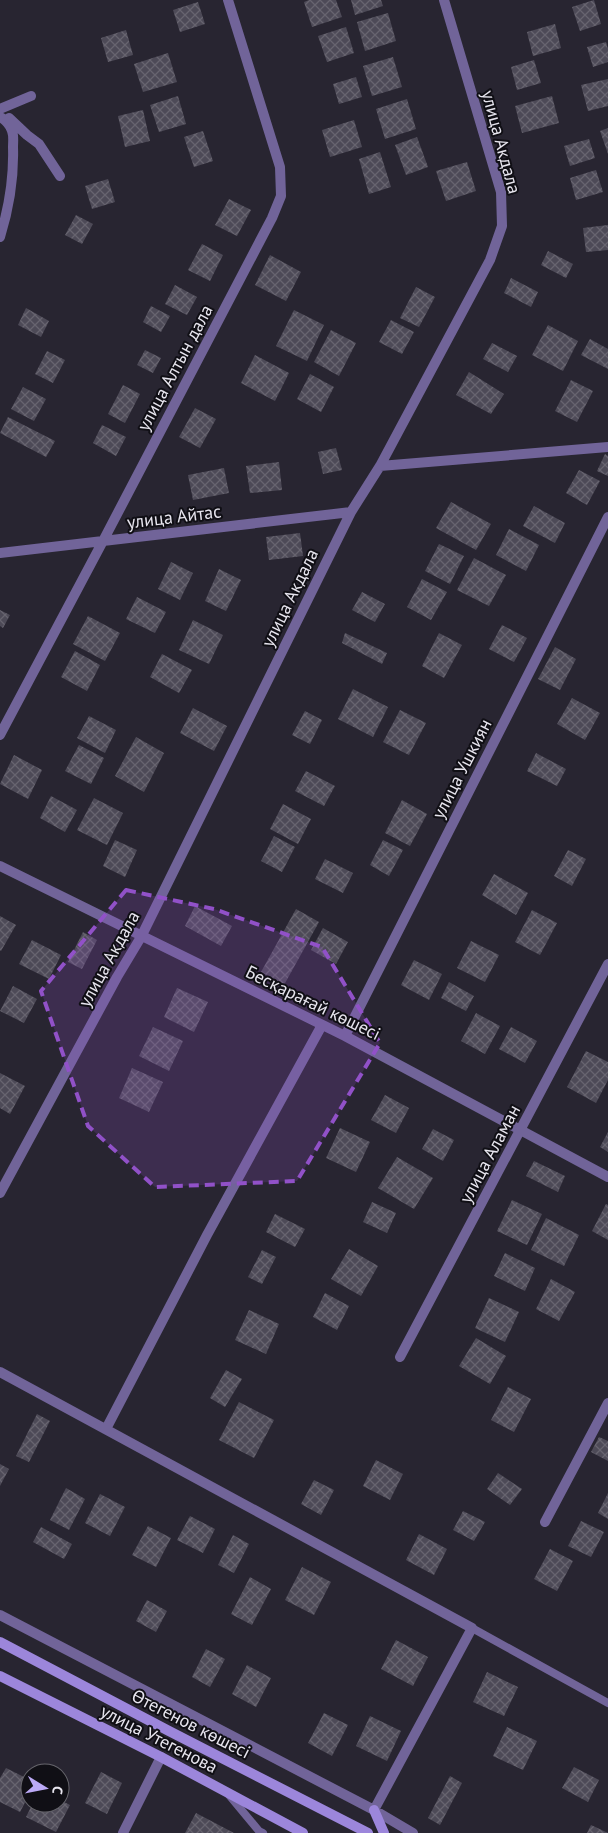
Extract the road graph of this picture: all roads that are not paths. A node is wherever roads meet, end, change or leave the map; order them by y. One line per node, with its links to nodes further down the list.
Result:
1 (228, 0): 11 (street, улица Алтын дала)
2 (444, 0): 8 (street, улица Акдала)
3 (31, 96): 4 (street)
4 (1, 115): 5 (street); 6 (street)
5 (60, 176)
6 (0, 237)
7 (608, 447): 8 (street)
8 (380, 466): 9 (street, улица Акдала)
9 (351, 512): 11 (street, улица Айтас); 15 (street, улица Акдала)
10 (608, 517): 18 (street, улица Ушкиян)
11 (103, 541): 12 (street, улица Айтас); 13 (street, улица Алтын дала)
12 (0, 553)
13 (0, 735)
14 (0, 866): 15 (street, Бесқарағай көшесі)
15 (141, 937): 17 (street, Бесқарағай көшесі); 21 (street, улица Акдала)
16 (608, 964): 19 (street, улица Аламан)
17 (322, 1025): 18 (street, Бесқарағай көшесі); 25 (street)
18 (345, 1036): 19 (street, Бесқарағай көшесі)
19 (522, 1129): 20 (street, Бесқарағай көшесі); 22 (street, улица Аламан)
20 (608, 1177)
21 (0, 1193)
22 (400, 1357)
23 (0, 1372): 25 (street)
24 (608, 1403): 26 (street)
25 (106, 1429): 28 (street)
26 (545, 1522)
27 (0, 1615): 34 (street)
28 (472, 1628): 31 (lane); 34 (street)
29 (0, 1642): 38 (main road, Өтегенов көшесі)
30 (0, 1676): 32 (main road, улица Утегенова)
31 (608, 1703)
32 (162, 1757): 33 (main road, улица Утегенова); 35 (street)
33 (226, 1792): 36 (lane); 37 (main road, улица Утегенова)
34 (374, 1810): 39 (main road); 40 (street)
35 (123, 1833)
36 (263, 1833)
37 (303, 1833)
38 (368, 1833)
39 (384, 1833)
40 (412, 1833)

